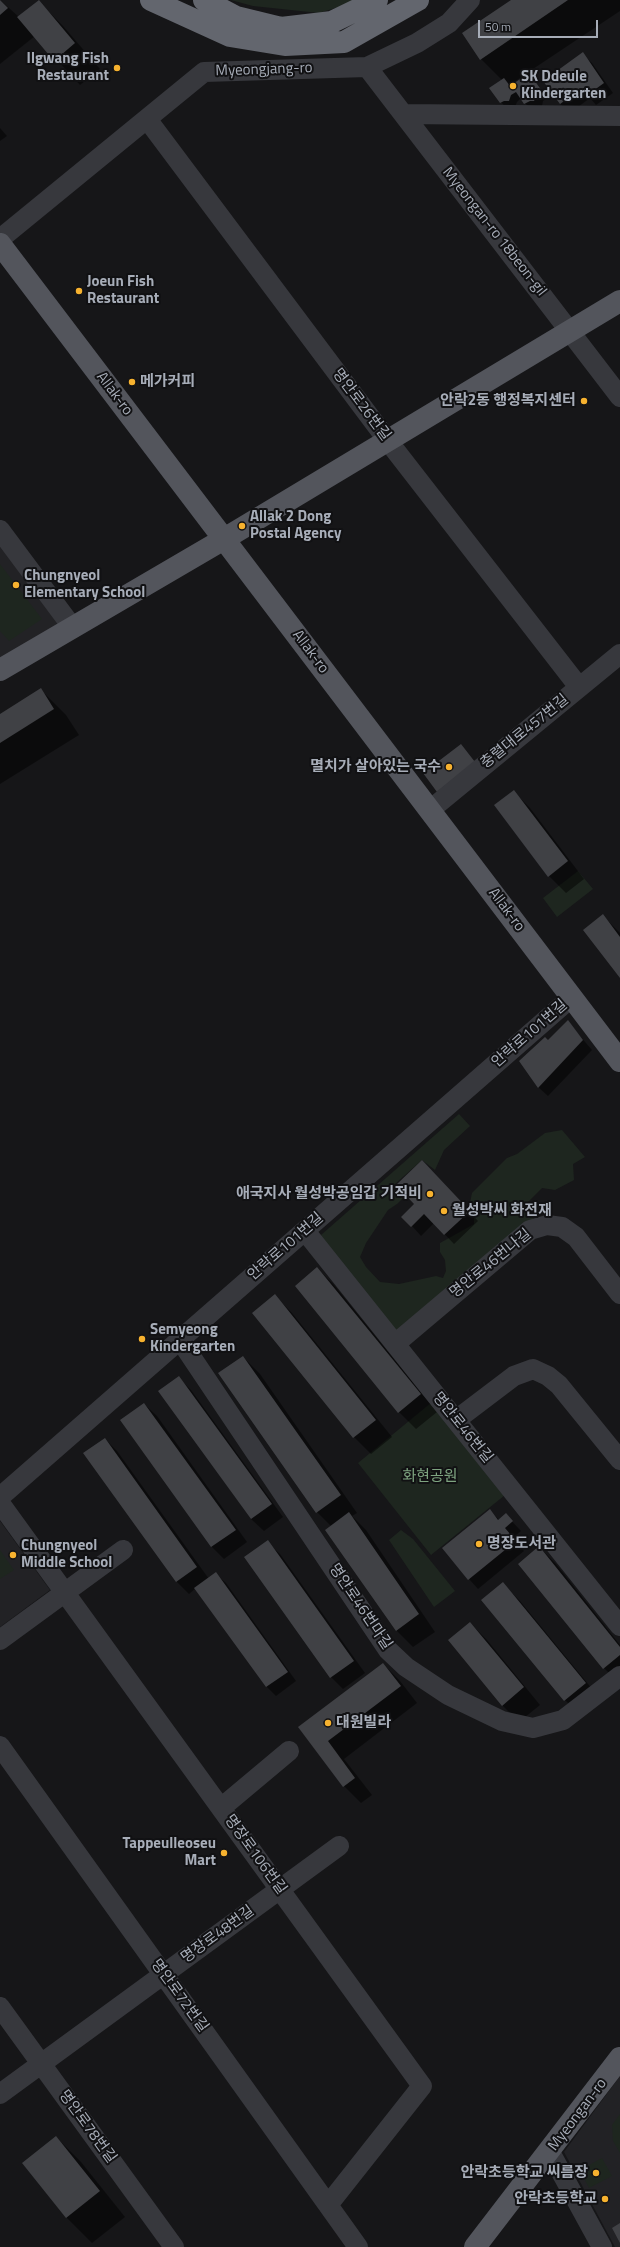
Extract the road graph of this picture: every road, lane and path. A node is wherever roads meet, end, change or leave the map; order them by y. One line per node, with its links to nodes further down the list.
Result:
1 (151, 0): 4 (highway)
2 (204, 0): 3 (highway)
3 (377, 0)
4 (418, 0)
5 (470, 0): 6 (street, Myeongjang-ro)
6 (367, 67): 7 (street, Myeongan-ro 18beon-gil); 9 (street, Myeongjang-ro)
7 (403, 114): 8 (street); 13 (street, Myeongan-ro 18beon-gil)
8 (620, 116)
9 (147, 119): 10 (street, Myeongjang-ro); 15 (street, 명안로26번길)
10 (0, 238)
11 (0, 244): 17 (main road, Allak-ro)
12 (620, 301): 13 (main road)
13 (570, 331): 14 (street, Myeongan-ro 18beon-gil); 15 (main road)
14 (620, 397)
15 (388, 441): 17 (main road); 21 (street, 명안로26번길)
16 (0, 530): 18 (street)
17 (224, 539): 18 (main road); 22 (main road, Allak-ro)
18 (73, 628): 20 (main road)
19 (620, 654): 21 (street, 충렬대로457번길)
20 (0, 670)
21 (579, 687): 22 (street, 충렬대로457번길)
22 (430, 810): 23 (main road, Allak-ro)
23 (572, 997): 24 (main road, Allak-ro); 25 (street, 안락로101번길)
24 (620, 1061)
25 (305, 1231): 27 (street, 안락로101번길); 28 (street, 명안로46번길)
26 (620, 1294): 28 (street, 명안로46번나길)
27 (180, 1340): 31 (street, 안락로101번길); 37 (street, 명안로46번마길)
28 (395, 1344): 29 (street, 명안로46번길)
29 (456, 1420): 30 (street); 35 (street, 명안로46번길)
30 (620, 1460)
31 (0, 1497)
32 (0, 1502): 34 (street, 명장로106번길)
33 (123, 1550): 34 (street)
34 (65, 1592): 36 (street); 40 (street, 명장로106번길)
35 (620, 1626)
36 (0, 1640)
37 (620, 1676)
38 (0, 1746): 43 (street, 명안로72번길)
39 (289, 1751): 40 (street)
40 (221, 1808): 42 (street, 명장로106번길)
41 (339, 1846): 42 (street, 명장로48번길)
42 (280, 1889): 43 (street, 명장로48번길); 49 (street, 명장로106번길)
43 (164, 1974): 46 (street, 명장로48번길); 49 (street, 명안로72번길)
44 (0, 2007): 46 (street, 명안로78번길)
45 (620, 2058): 48 (main road, Myeongan-ro)
46 (41, 2064): 47 (street, 명장로48번길); 50 (street, 명안로78번길)
47 (0, 2094)
48 (550, 2152): 52 (main road, Myeongan-ro); 53 (street)
49 (328, 2204): 51 (street, 명안로72번길)
50 (174, 2247)
51 (358, 2247)
52 (475, 2247)
53 (602, 2247)

